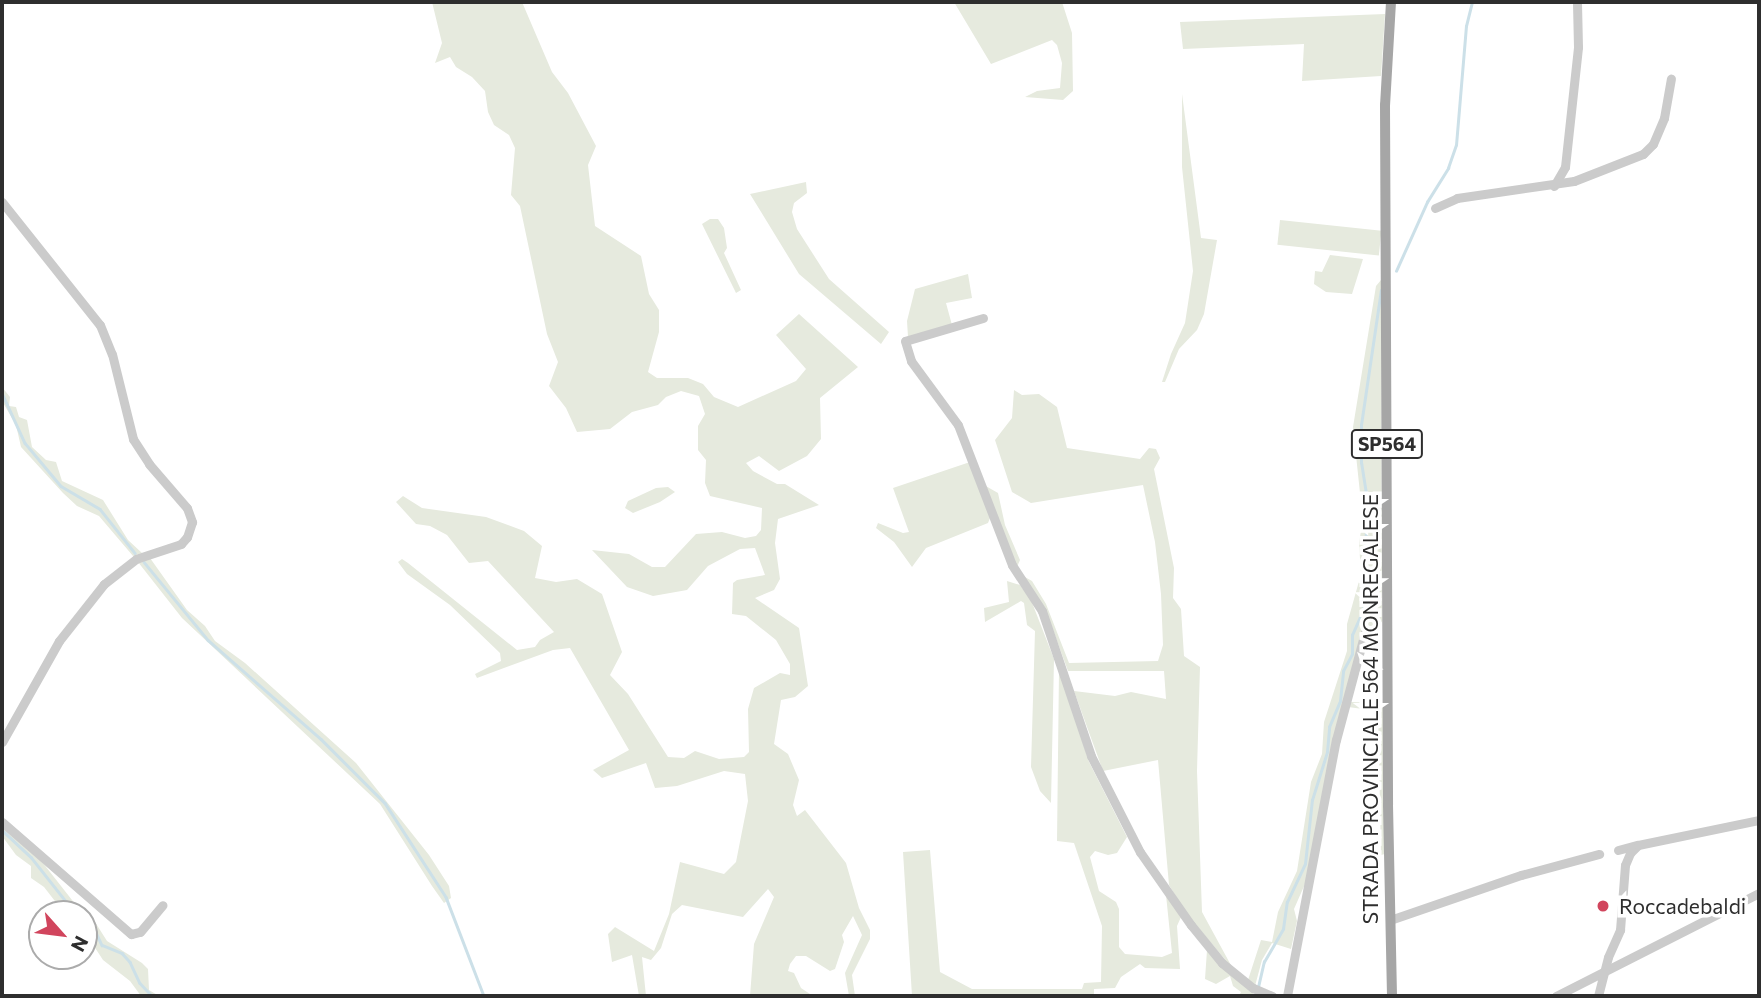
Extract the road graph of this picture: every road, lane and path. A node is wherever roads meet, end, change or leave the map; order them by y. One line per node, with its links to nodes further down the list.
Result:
1 (1391, 2): 17 (main road, STRADA PROVINCIALE 564 MONREGALESE / SP564)
2 (1577, 2): 4 (street)
3 (1671, 79): 4 (street)
4 (1554, 186): 6 (street)
5 (2, 202): 9 (street)
6 (1435, 208)
7 (984, 318): 20 (street)
8 (1365, 632): 21 (street)
9 (2, 742)
10 (1759, 820): 12 (street)
11 (2, 822): 16 (street)
12 (1638, 845): 13 (street); 18 (street)
13 (1618, 850)
14 (1599, 854): 17 (street)
15 (1759, 893): 19 (street)
16 (163, 905)
17 (1390, 920): 22 (main road, STRADA PROVINCIALE 564 MONREGALESE / SP564)
18 (1599, 991)
19 (1560, 994)
20 (1272, 996)
21 (1287, 996)
22 (1392, 996)

